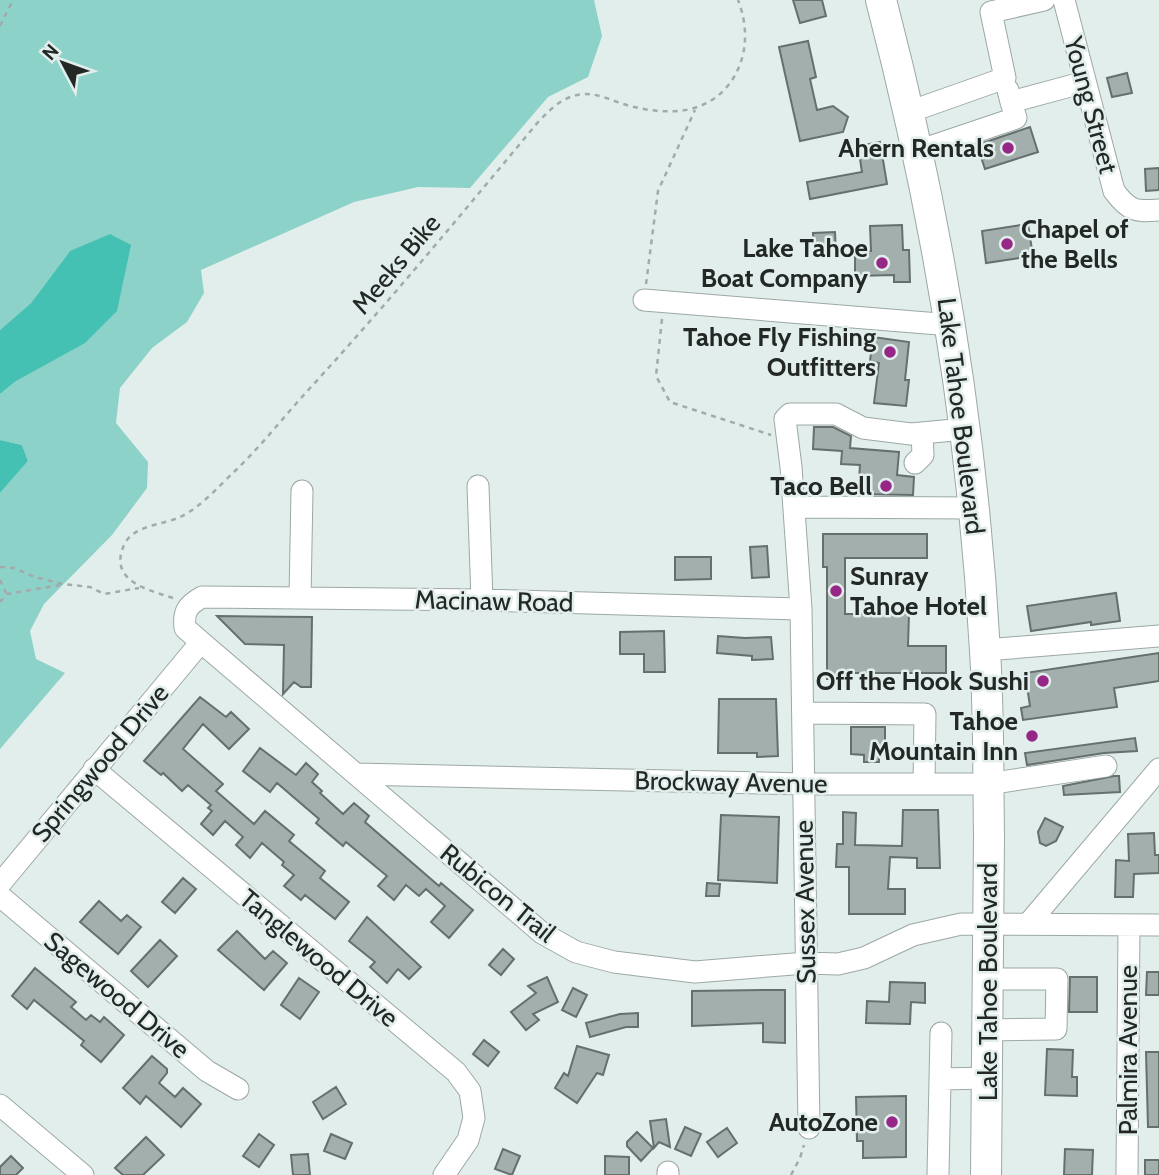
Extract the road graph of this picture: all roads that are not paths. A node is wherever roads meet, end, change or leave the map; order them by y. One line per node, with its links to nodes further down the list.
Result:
1 (881, 0): 8 (highway, Lake Tahoe Boulevard)
2 (1044, 0): 4 (street)
3 (1064, 0): 6 (street, Young Street)
4 (990, 6): 5 (street)
5 (1005, 78): 7 (street); 8 (street)
6 (1085, 82): 7 (street); 10 (street, Young Street)
7 (1011, 102): 9 (street)
8 (909, 112): 9 (highway, Lake Tahoe Boulevard)
9 (918, 151): 12 (highway, Lake Tahoe Boulevard)
10 (1159, 210)
11 (644, 300): 12 (street)
12 (951, 325): 13 (highway, Lake Tahoe Boulevard)
13 (965, 429): 14 (street); 19 (highway, Lake Tahoe Boulevard)
14 (922, 433): 15 (street); 18 (street, Sussex Avenue)
15 (915, 463)
16 (478, 486): 21 (street)
17 (302, 491): 20 (street)
18 (794, 507): 19 (street); 23 (street, Sussex Avenue)
19 (973, 508): 26 (highway, Lake Tahoe Boulevard)
20 (300, 598): 21 (street, Macinaw Road); 22 (street, Macinaw Road)
21 (482, 600): 23 (street, Macinaw Road)
22 (190, 604): 25 (street, Rubicon Trail)
23 (801, 609): 27 (street, Sussex Avenue)
24 (1159, 636): 26 (street)
25 (201, 642): 29 (street, Springwood Drive); 31 (street, Rubicon Trail)
26 (985, 650): 32 (highway, Lake Tahoe Boulevard)
27 (803, 713): 33 (street, Sussex Avenue); 34 (street)
28 (1105, 766): 32 (street, Brockway Avenue)
29 (93, 769): 35 (street, Springwood Drive); 51 (street, Tanglewood Drive)
30 (1159, 769): 38 (street)
31 (356, 774): 33 (street, Brockway Avenue); 41 (street, Rubicon Trail)
32 (988, 783): 34 (street, Brockway Avenue); 37 (highway, Lake Tahoe Boulevard)
33 (804, 784): 34 (street, Brockway Avenue); 41 (street, Sussex Avenue)
34 (924, 784)
35 (0, 884)
36 (0, 897): 47 (street, Sagewood Drive)
37 (989, 924): 38 (street, Rubicon Trail); 41 (street, Rubicon Trail); 42 (highway, Lake Tahoe Boulevard)
38 (1028, 924): 39 (street, Rubicon Trail)
39 (1129, 925): 40 (street, Rubicon Trail); 54 (street, Palmira Avenue)
40 (1159, 925)
41 (806, 963): 49 (street, Sussex Avenue)
42 (989, 979): 43 (highway, Lake Tahoe Boulevard); 43 (street)
43 (988, 1030): 46 (highway, Lake Tahoe Boulevard)
44 (940, 1033): 45 (street)
45 (940, 1079): 46 (street); 52 (street)
46 (988, 1079): 53 (highway, Lake Tahoe Boulevard)
47 (238, 1089)
48 (0, 1105): 50 (street)
49 (809, 1128)
50 (83, 1175)
51 (444, 1175)
52 (938, 1175)
53 (986, 1175)
54 (1127, 1175)

